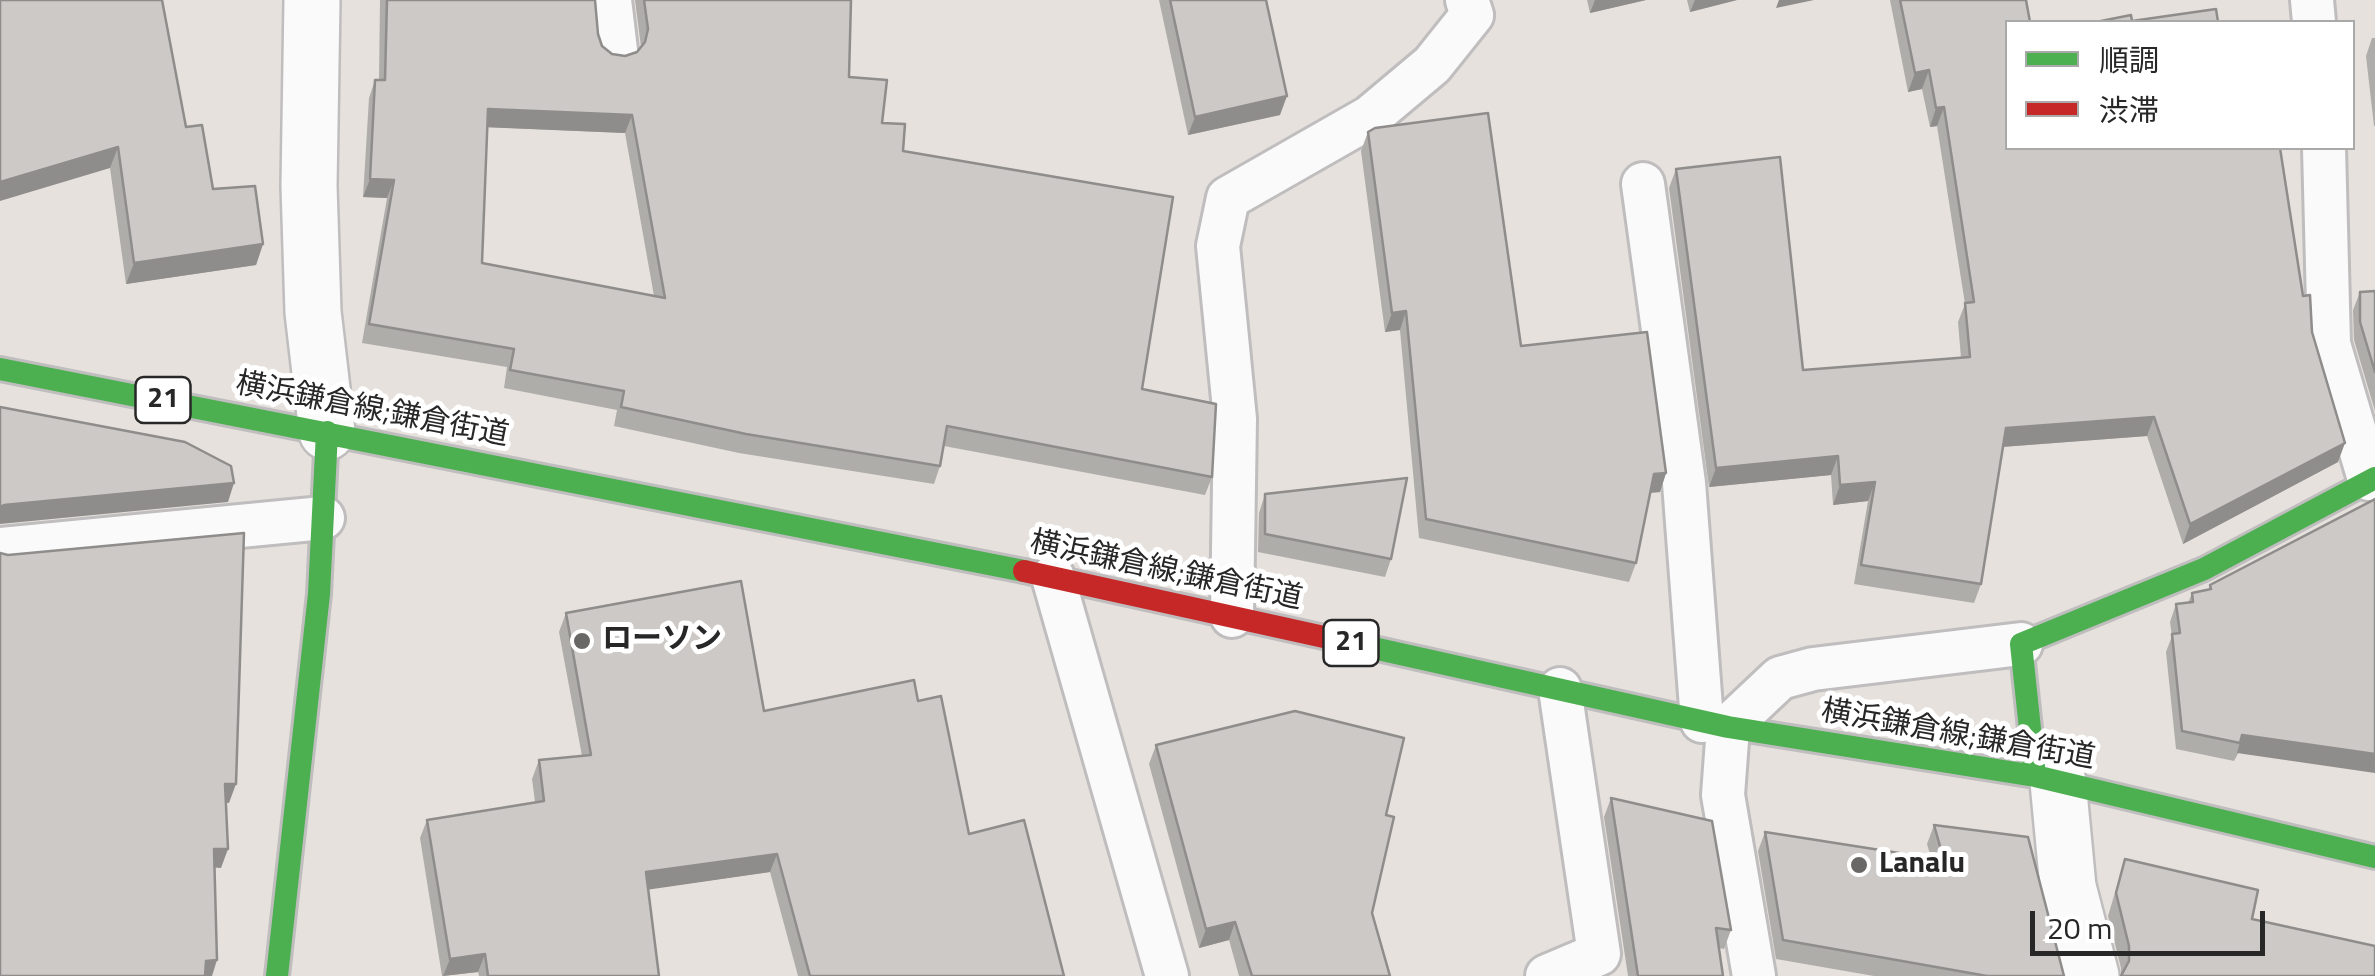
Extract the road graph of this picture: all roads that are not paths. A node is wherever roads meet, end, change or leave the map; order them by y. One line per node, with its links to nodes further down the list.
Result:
1 (312, 0): 8 (street)
2 (610, 0): 4 (lane)
3 (1467, 0): 13 (lane)
4 (616, 50)
5 (2324, 150): 9 (lane)
6 (1643, 184): 16 (lane)
7 (0, 369): 8 (main road, 横浜鎌倉線;鎌倉街道 / 21)
8 (327, 432): 10 (main road); 12 (main road, 横浜鎌倉線;鎌倉街道 / 21)
9 (2372, 479): 14 (main road)
10 (323, 518): 11 (lane); 19 (main road)
11 (0, 549)
12 (1053, 577): 13 (main road, 横浜鎌倉線;鎌倉街道 / 21); 20 (lane)
13 (1232, 616): 15 (main road, 横浜鎌倉線;鎌倉街道 / 21)
14 (2020, 644): 16 (lane); 17 (main road)
15 (1560, 689): 16 (main road, 横浜鎌倉線;鎌倉街道 / 21); 21 (lane)
16 (1714, 724): 17 (main road, 横浜鎌倉線;鎌倉街道 / 21); 22 (lane)
17 (2047, 779): 18 (main road, 横浜鎌倉線;鎌倉街道 / 21); 23 (street)
18 (2375, 857)
19 (277, 976)
20 (1167, 976)
21 (1547, 976)
22 (1754, 976)
23 (2090, 976)

